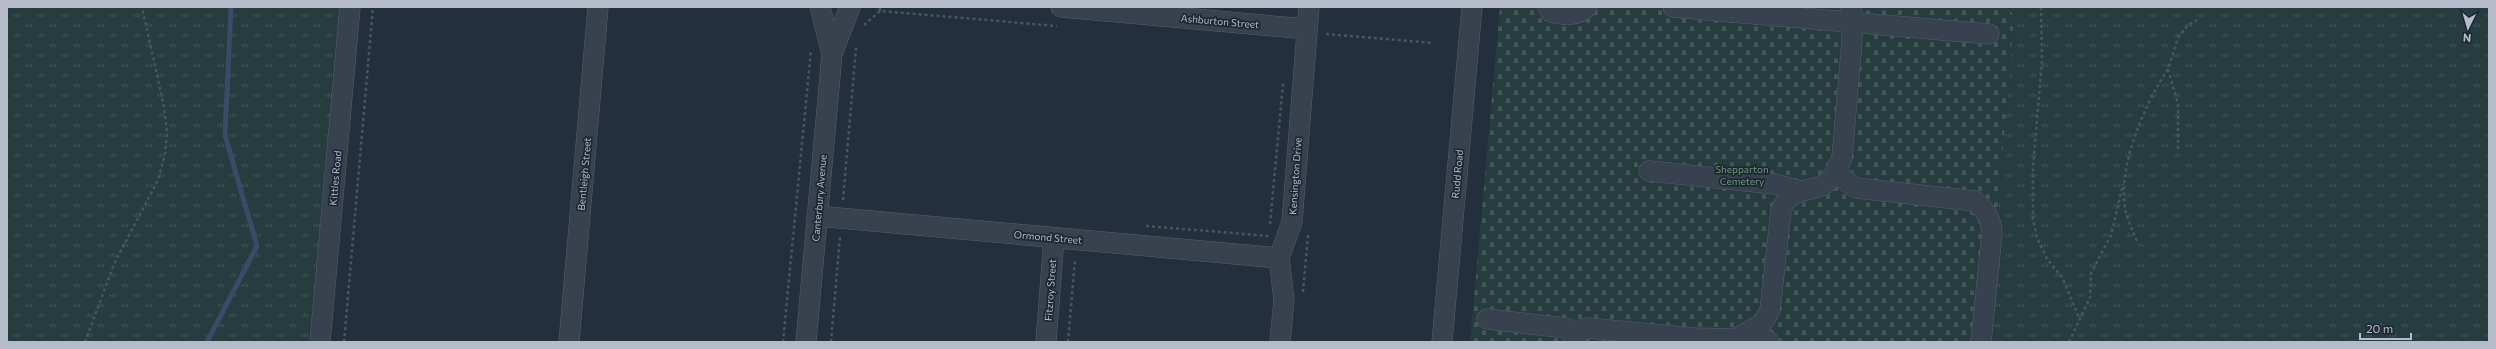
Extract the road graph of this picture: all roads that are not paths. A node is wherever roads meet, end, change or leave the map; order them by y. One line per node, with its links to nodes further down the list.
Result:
1 (598, 7): 27 (street, Bentleigh Street)
2 (820, 7): 16 (street, Canterbury Avenue)
3 (825, 7): 4 (street)
4 (851, 7): 16 (street, Canterbury Avenue)
5 (1061, 7): 12 (street, Ashburton Street)
6 (1309, 7): 14 (street, Kensington Drive)
7 (1472, 7): 31 (street, Rudd Road)
8 (1548, 7): 9 (street)
9 (1587, 7)
10 (1673, 7): 13 (street)
11 (351, 9): 26 (street, Kittles Road)
12 (1184, 12): 14 (street, Ashburton Street)
13 (1851, 15): 15 (street); 18 (street)
14 (1307, 29): 22 (street, Kensington Drive)
15 (1989, 34)
16 (832, 54): 20 (street, Canterbury Avenue)
17 (1649, 171): 19 (street)
18 (1835, 173): 19 (street); 33 (street)
19 (1801, 191): 25 (street)
20 (817, 216): 21 (street, Ormond Street); 28 (street, Canterbury Avenue)
21 (1054, 238): 22 (street, Ormond Street); 29 (street, Fitzroy Street)
22 (1273, 258): 30 (street, Kensington Drive)
23 (1487, 319): 24 (street)
24 (1575, 337): 25 (street)
25 (1740, 337): 32 (street)
26 (320, 342)
27 (569, 342)
28 (806, 342)
29 (1046, 342)
30 (1280, 342)
31 (1442, 342)
32 (1769, 342)
33 (1981, 342)

